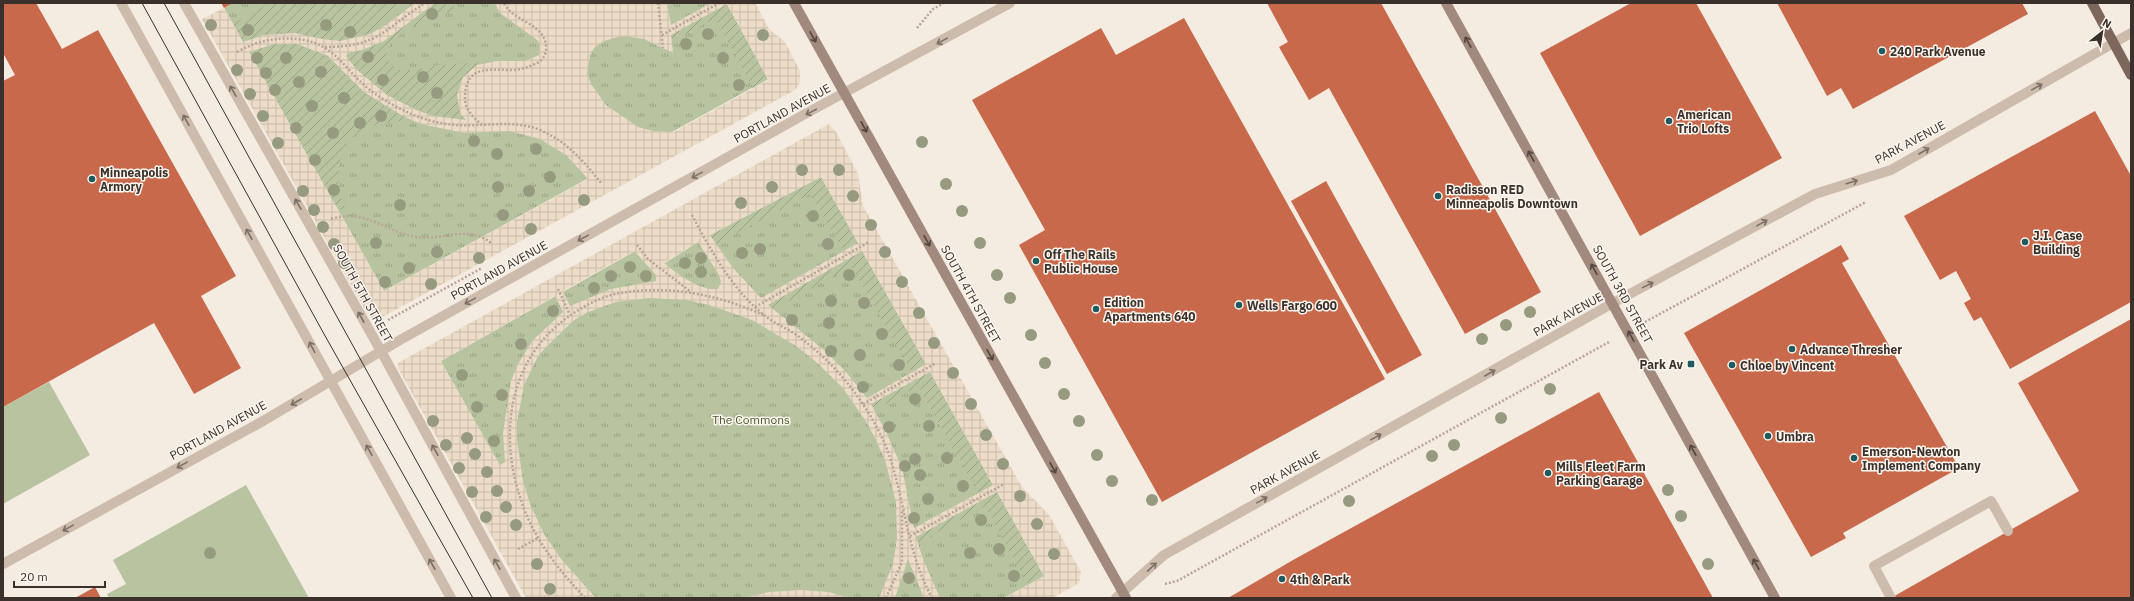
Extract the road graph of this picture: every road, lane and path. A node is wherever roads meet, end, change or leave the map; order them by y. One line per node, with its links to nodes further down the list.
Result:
1 (121, 3): 37 (street, one-way to 1)
2 (184, 3): 34 (street, SOUTH 5TH STREET, one-way to 2)
3 (425, 3): 16 (path)
4 (504, 3): 21 (path)
5 (658, 3): 14 (path)
6 (719, 3): 14 (path)
7 (794, 3): 20 (main road, SOUTH 4TH STREET, one-way to 20)
8 (944, 3): 12 (path)
9 (1010, 3): 20 (street, PORTLAND AVENUE, one-way to 20)
10 (1446, 3): 30 (main road, SOUTH 3RD STREET, one-way to 10)
11 (2092, 3): 15 (main road)
12 (910, 32)
13 (2131, 33): 15 (street, PARK AVENUE)
14 (662, 35): 17 (path)
15 (2113, 43): 19 (main road); 30 (street, PARK AVENUE, one-way to 15)
16 (324, 47): 18 (path); 21 (path)
17 (663, 48)
18 (237, 52)
19 (2131, 75)
20 (845, 93): 34 (street, PORTLAND AVENUE, one-way to 34); 47 (main road, SOUTH 4TH STREET, one-way to 47)
21 (483, 125): 22 (path)
22 (601, 183)
23 (692, 215): 31 (path)
24 (331, 218): 26 (path)
25 (869, 242): 31 (path)
26 (491, 243)
27 (638, 245): 29 (path)
28 (558, 289): 32 (path)
29 (692, 293): 32 (path); 33 (path)
30 (1613, 303): 47 (street, PARK AVENUE, one-way to 30); 53 (main road, SOUTH 3RD STREET, one-way to 30)
31 (755, 307): 33 (path)
32 (570, 315): 43 (path)
33 (765, 316): 38 (path)
34 (381, 351): 37 (street, PORTLAND AVENUE); 49 (street, SOUTH 5TH STREET, one-way to 34)
35 (1587, 353): 46 (path)
36 (936, 363): 38 (path)
37 (330, 382): 45 (street, PORTLAND AVENUE, one-way to 45); 48 (street, one-way to 37)
38 (863, 404): 40 (path)
39 (1004, 484): 42 (path)
40 (902, 506): 42 (path); 51 (path)
41 (2008, 531): 54 (street)
42 (910, 536): 52 (path)
43 (538, 538): 44 (path); 50 (path)
44 (518, 549)
45 (3, 564)
46 (1162, 585)
47 (1122, 597)
48 (451, 598)
49 (516, 598)
50 (585, 598)
51 (886, 598)
52 (932, 598)
53 (1775, 598)
54 (1891, 598)

